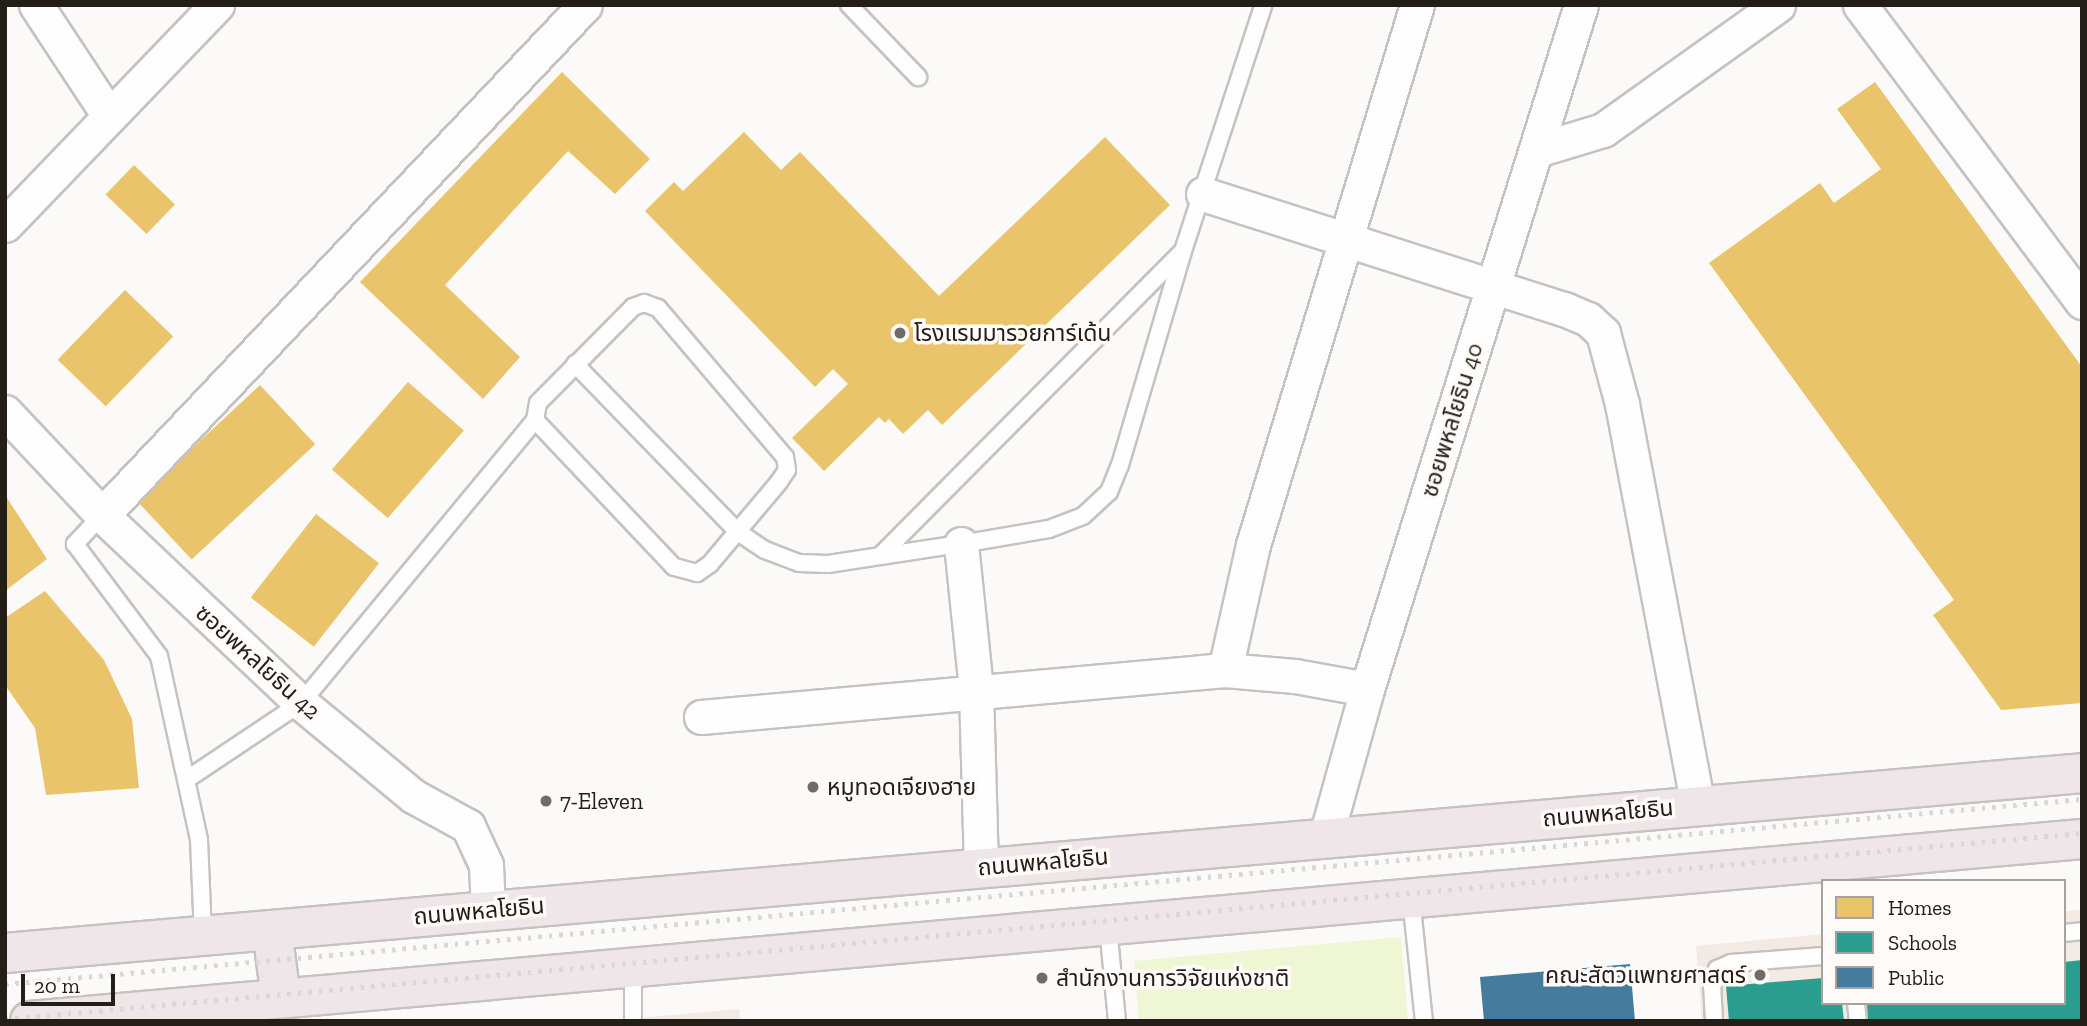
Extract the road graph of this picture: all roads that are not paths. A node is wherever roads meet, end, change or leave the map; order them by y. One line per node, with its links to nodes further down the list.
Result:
1 (36, 5): 11 (street)
2 (216, 5): 11 (street)
3 (585, 5): 22 (street)
4 (849, 5): 10 (lane)
5 (1417, 5): 15 (street)
6 (1581, 5): 12 (street, ซอยพหลโยธิน 40)
7 (1778, 5): 12 (street)
8 (1860, 5): 18 (street)
9 (1263, 6): 13 (lane)
10 (918, 77)
11 (108, 114): 14 (street)
12 (1537, 150): 17 (street, ซอยพหลโยธิน 40)
13 (1203, 194): 15 (street); 16 (lane)
14 (5, 225)
15 (1345, 236): 17 (street); 26 (street)
16 (1183, 251): 24 (lane); 25 (lane)
17 (1494, 285): 27 (street, ซอยพหลโยธิน 40); 33 (street)
18 (2082, 302)
19 (575, 364): 21 (lane); 23 (lane); 23 (lane)
20 (5, 412): 22 (street, ซอยพหลโยธิน 42)
21 (535, 420): 23 (lane); 29 (lane)
22 (102, 515): 29 (street, ซอยพหลโยธิน 42); 32 (lane)
23 (738, 532): 25 (lane)
24 (961, 544): 25 (lane); 28 (street)
25 (881, 555)
26 (1225, 670): 27 (street); 28 (street)
27 (1367, 689): 34 (street, ซอยพหลโยธิน 40)
28 (976, 690): 30 (street); 36 (street)
29 (301, 703): 32 (lane); 39 (street, ซอยพหลโยธิน 42)
30 (701, 717)
31 (2082, 773): 33 (main road, ถนนพหลโยธิน)
32 (189, 778): 42 (lane)
33 (1698, 806): 34 (main road, ถนนพหลโยธิน)
34 (1326, 836): 36 (main road, ถนนพหลโยธิน)
35 (2082, 839): 37 (main road)
36 (981, 868): 39 (main road, ถนนพหลโยธิน)
37 (1844, 870): 38 (main road)
38 (1411, 898): 40 (main road); 51 (lane)
39 (488, 911): 41 (main road, ถนนพหลโยธิน)
40 (1108, 925): 45 (main road); 50 (lane)
41 (272, 930): 42 (main road, ถนนพหลโยธิน); 46 (main road)
42 (203, 936): 43 (main road, ถนนพหลโยธิน)
43 (6, 951)
44 (1821, 956): 52 (lane)
45 (633, 967): 46 (main road); 49 (lane)
46 (281, 998): 47 (main road)
47 (221, 1013): 48 (main road)
48 (30, 1021)
49 (633, 1021)
50 (1117, 1021)
51 (1424, 1021)
52 (1714, 1021)

